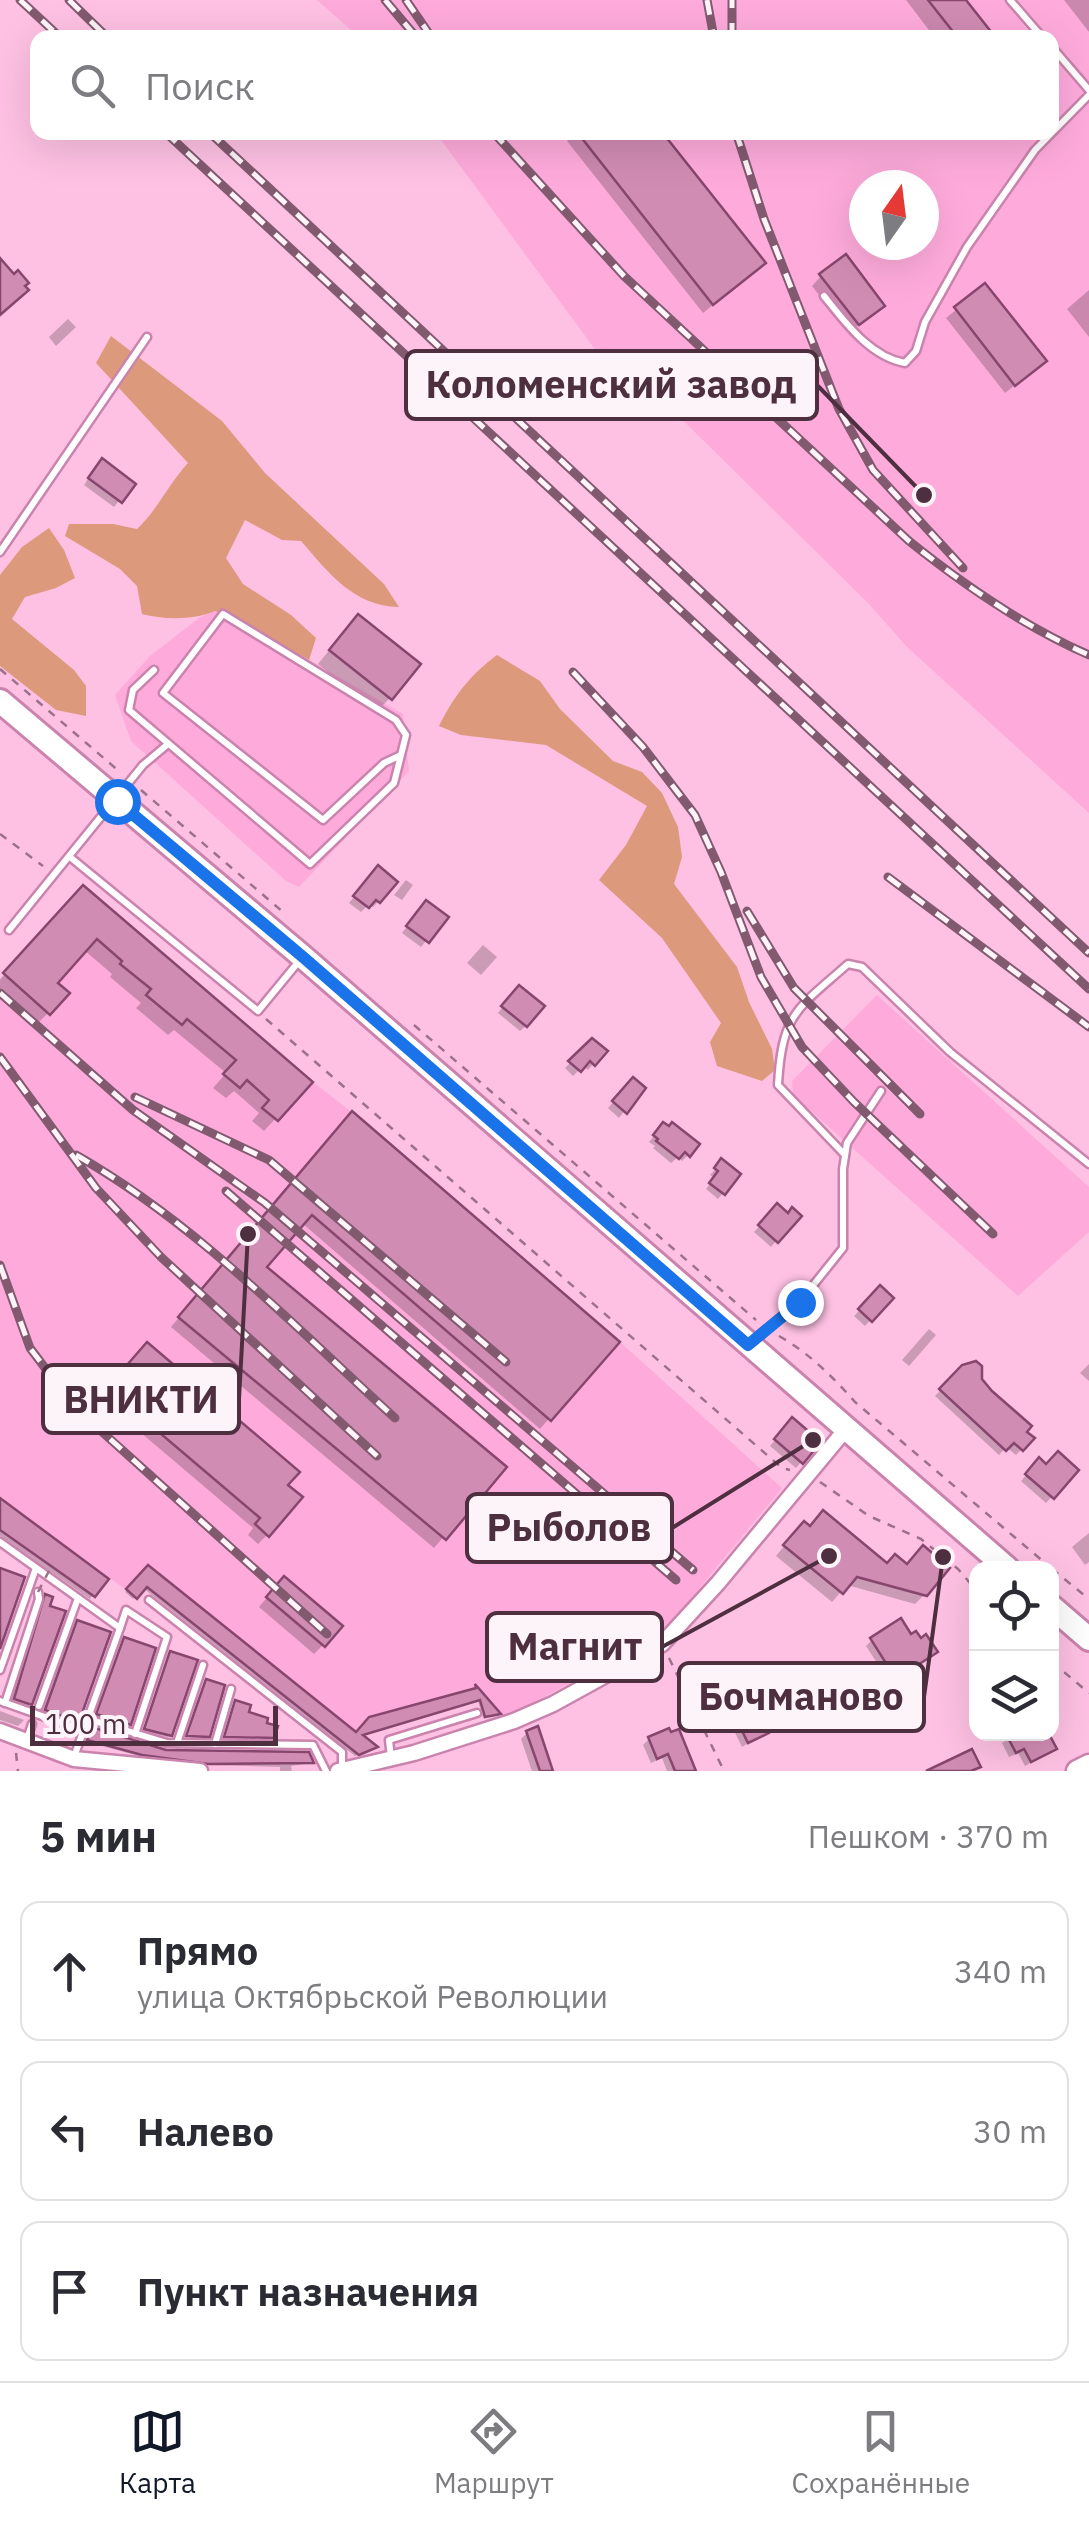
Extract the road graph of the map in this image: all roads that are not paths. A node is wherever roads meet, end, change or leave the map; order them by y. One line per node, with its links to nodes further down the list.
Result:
1 (1010, 0): 2 (lane)
2 (1036, 30)
3 (1059, 56): 4 (lane)
4 (1089, 93): 5 (lane)
5 (1059, 125)
6 (1045, 140): 7 (lane)
7 (824, 296)
8 (147, 337): 9 (lane)
9 (0, 552)
10 (154, 670): 12 (lane)
11 (0, 701): 14 (main road)
12 (168, 744): 13 (lane); 14 (lane)
13 (400, 755): 13 (lane)
14 (117, 801): 15 (lane); 17 (main road)
15 (70, 857): 16 (lane); 17 (lane)
16 (9, 930)
17 (303, 957): 21 (main road)
18 (882, 1091): 19 (lane)
19 (845, 1156): 20 (lane); 21 (lane)
20 (1089, 1164)
21 (748, 1345): 22 (main road)
22 (846, 1429): 24 (main road); 47 (street)
23 (0, 1542): 25 (lane)
24 (999, 1561)
25 (36, 1568): 27 (lane); 33 (lane)
26 (38, 1592): 35 (lane)
27 (78, 1598): 30 (lane); 36 (lane)
28 (149, 1600): 51 (lane)
29 (1059, 1613): 31 (main road)
30 (120, 1628): 38 (lane); 42 (lane)
31 (1089, 1639)
32 (203, 1665): 44 (lane)
33 (0, 1670)
34 (231, 1689): 45 (lane)
35 (3, 1702): 41 (lane)
36 (39, 1706)
37 (477, 1713): 47 (lane)
38 (88, 1719): 41 (lane); 42 (lane)
39 (32, 1724): 43 (lane)
40 (0, 1730): 43 (street)
41 (84, 1730): 46 (lane)
42 (135, 1734): 44 (lane)
43 (26, 1742): 46 (street)
44 (176, 1744): 45 (lane)
45 (215, 1744): 50 (lane)
46 (74, 1759): 49 (street)
47 (392, 1759): 51 (street)
48 (1089, 1765): 52 (main road)
49 (200, 1771)
50 (326, 1771)
51 (340, 1771)
52 (1076, 1771)

